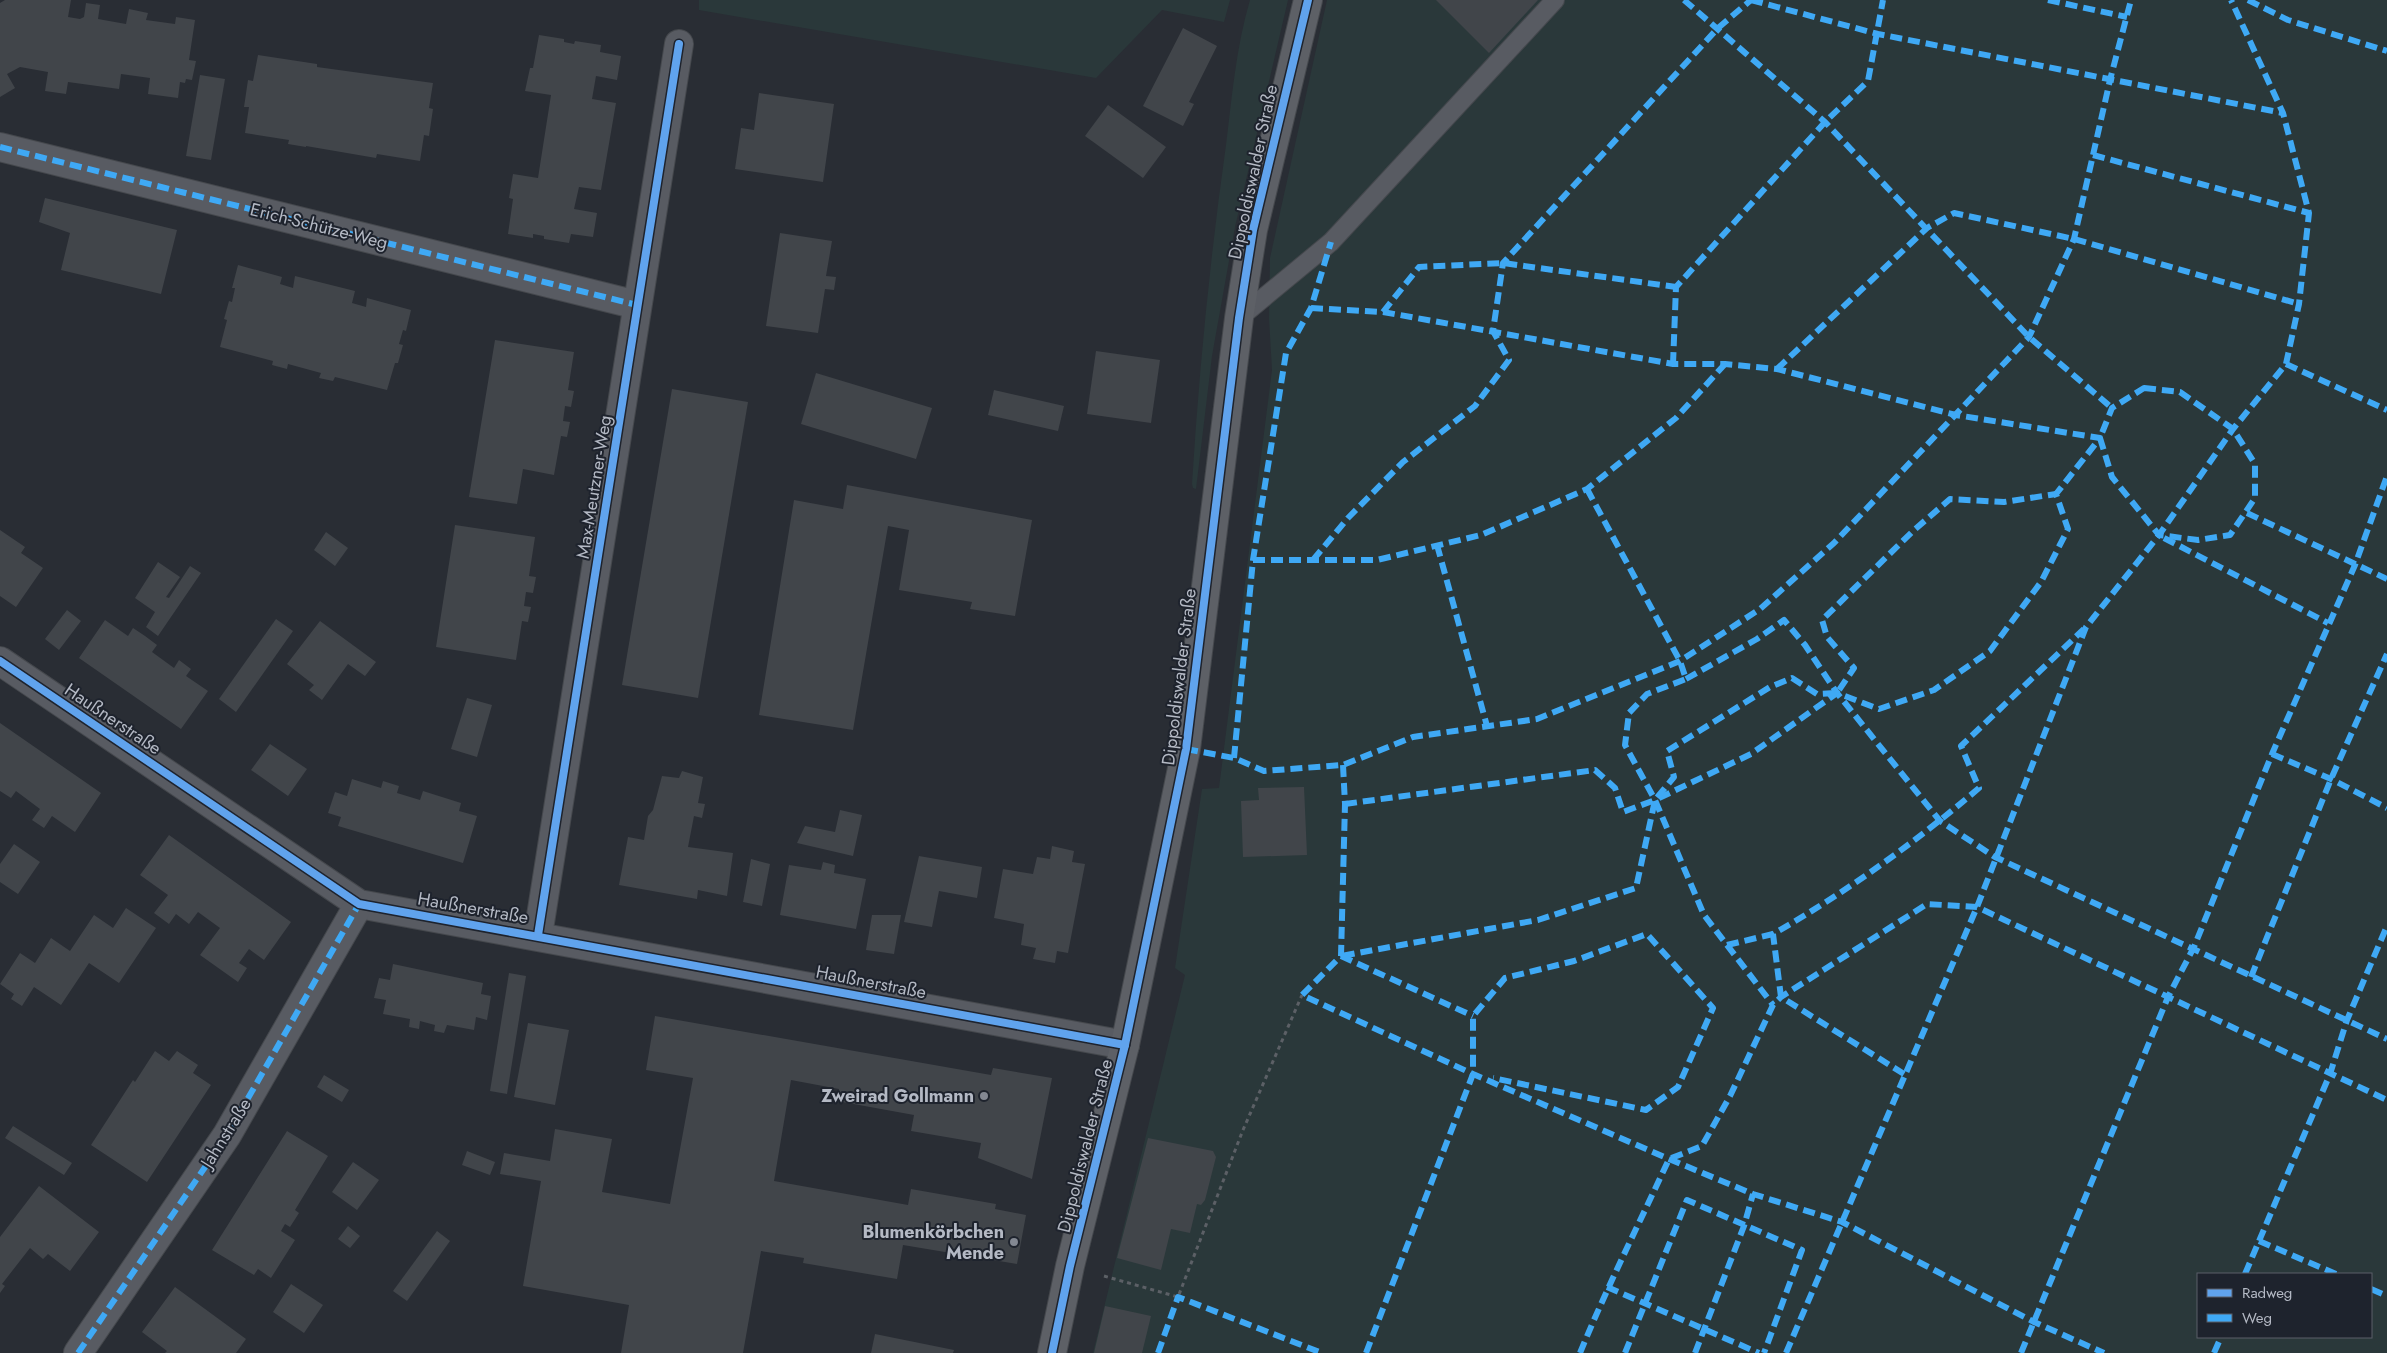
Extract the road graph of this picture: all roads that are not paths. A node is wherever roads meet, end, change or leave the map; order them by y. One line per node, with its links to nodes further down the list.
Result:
1 (1308, 0): 6 (street, Dippoldiswalder Straße)
2 (1555, 0): 6 (lane)
3 (679, 44): 5 (street, Max-Meutzner-Weg)
4 (0, 147): 5 (street, Erich-Schütze-Weg)
5 (637, 305): 9 (street, Max-Meutzner-Weg)
6 (1239, 318): 10 (street, Dippoldiswalder Straße)
7 (0, 661): 8 (street, Haußnerstraße)
8 (359, 904): 9 (street, Haußnerstraße); 11 (street, Jahnstraße)
9 (538, 935): 10 (street, Haußnerstraße)
10 (1125, 1044): 12 (street, Dippoldiswalder Straße)
11 (78, 1353)
12 (1052, 1353)

